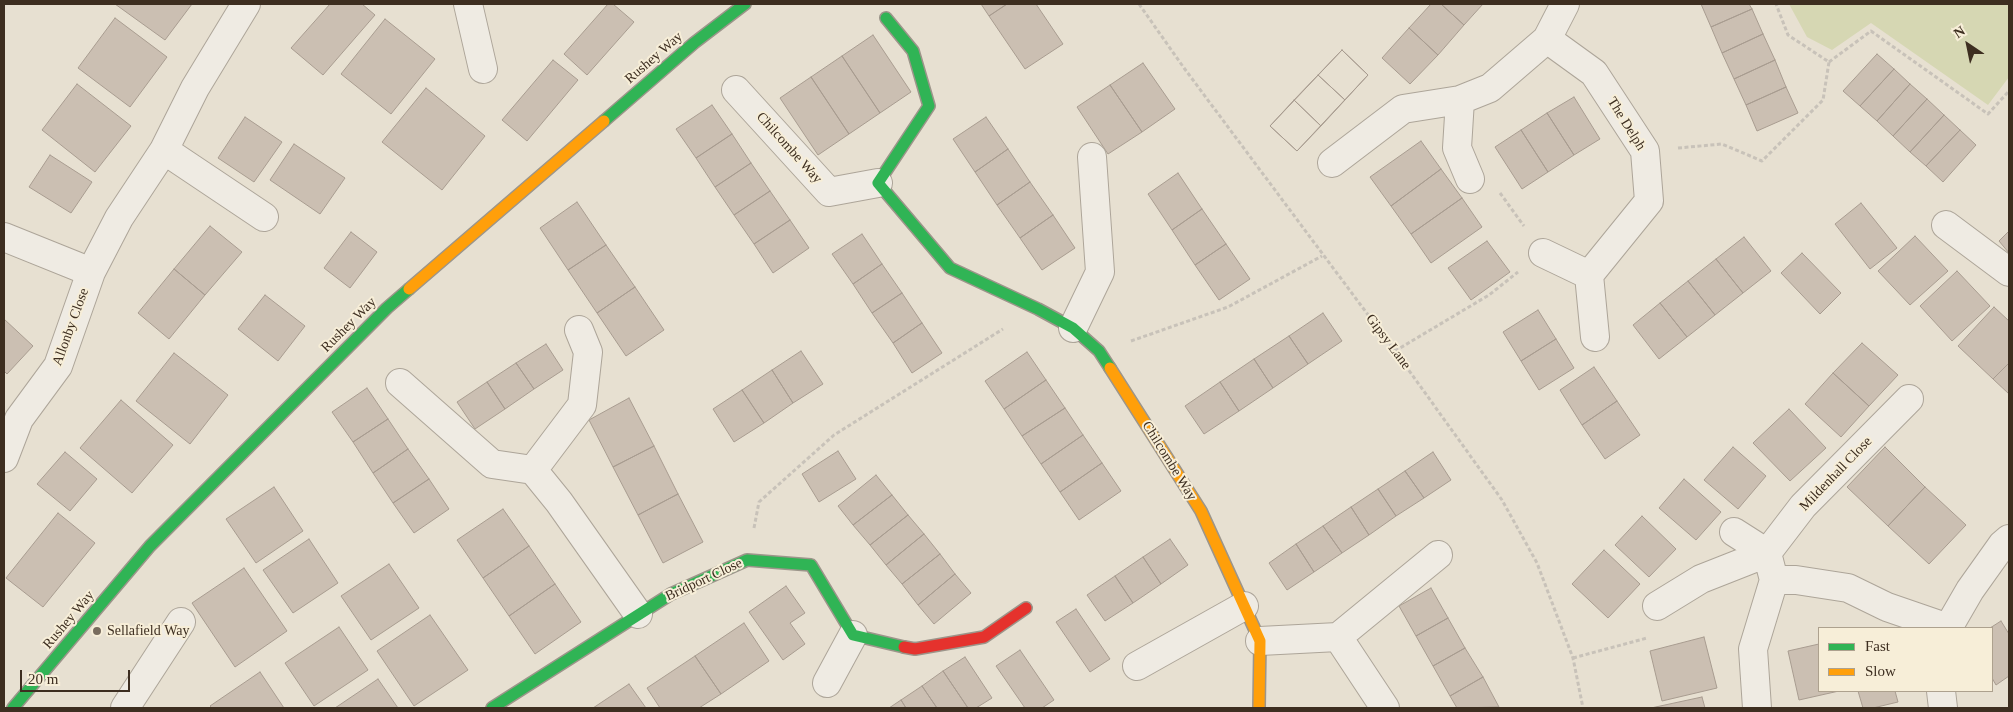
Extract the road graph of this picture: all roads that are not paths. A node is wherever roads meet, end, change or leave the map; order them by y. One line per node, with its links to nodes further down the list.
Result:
1 (246, 4): 10 (street, Allonby Close)
2 (468, 4): 7 (street)
3 (745, 4): 47 (street, Rushey Way)
4 (1565, 4): 6 (street)
5 (886, 18): 14 (street)
6 (1547, 39): 9 (street); 21 (street, The Delph)
7 (483, 69)
8 (736, 90): 14 (street, Chilcombe Way)
9 (1460, 100): 12 (street); 13 (street)
10 (164, 150): 15 (street); 19 (street, Allonby Close)
11 (1092, 157): 22 (street)
12 (1332, 162)
13 (1483, 182)
14 (878, 183): 22 (street, Chilcombe Way)
15 (264, 217)
16 (1946, 225): 20 (street)
17 (4, 237): 19 (street, Allonby Close)
18 (1543, 253): 21 (street)
19 (91, 272): 27 (street, Allonby Close)
20 (2009, 272)
21 (1589, 275): 24 (street)
22 (1074, 328): 34 (street, Chilcombe Way)
23 (579, 330): 28 (street)
24 (1595, 337)
25 (400, 383): 28 (street)
26 (1909, 399): 31 (street, Mildenhall Close)
27 (4, 458)
28 (533, 470): 37 (street)
29 (1734, 532): 31 (street)
30 (2009, 539): 40 (street)
31 (1767, 553): 33 (street); 35 (street)
32 (1438, 555): 42 (street)
33 (1774, 580): 39 (street); 52 (street)
34 (1244, 606): 43 (street, Chilcombe Way); 44 (street)
35 (1657, 606)
36 (1026, 608): 41 (street)
37 (638, 614): 41 (street, Bridport Close); 49 (street, Bridport Close)
38 (182, 622): 48 (street)
39 (1945, 627)
40 (1949, 627)
41 (853, 635): 45 (street)
42 (1338, 637): 43 (street); 51 (street)
43 (1260, 641): 50 (street, Chilcombe Way)
44 (1137, 666)
45 (826, 683)
46 (1940, 692): 53 (street)
47 (13, 708)
48 (125, 708)
49 (492, 708)
50 (1259, 708)
51 (1385, 708)
52 (1757, 708)
53 (1943, 708)

